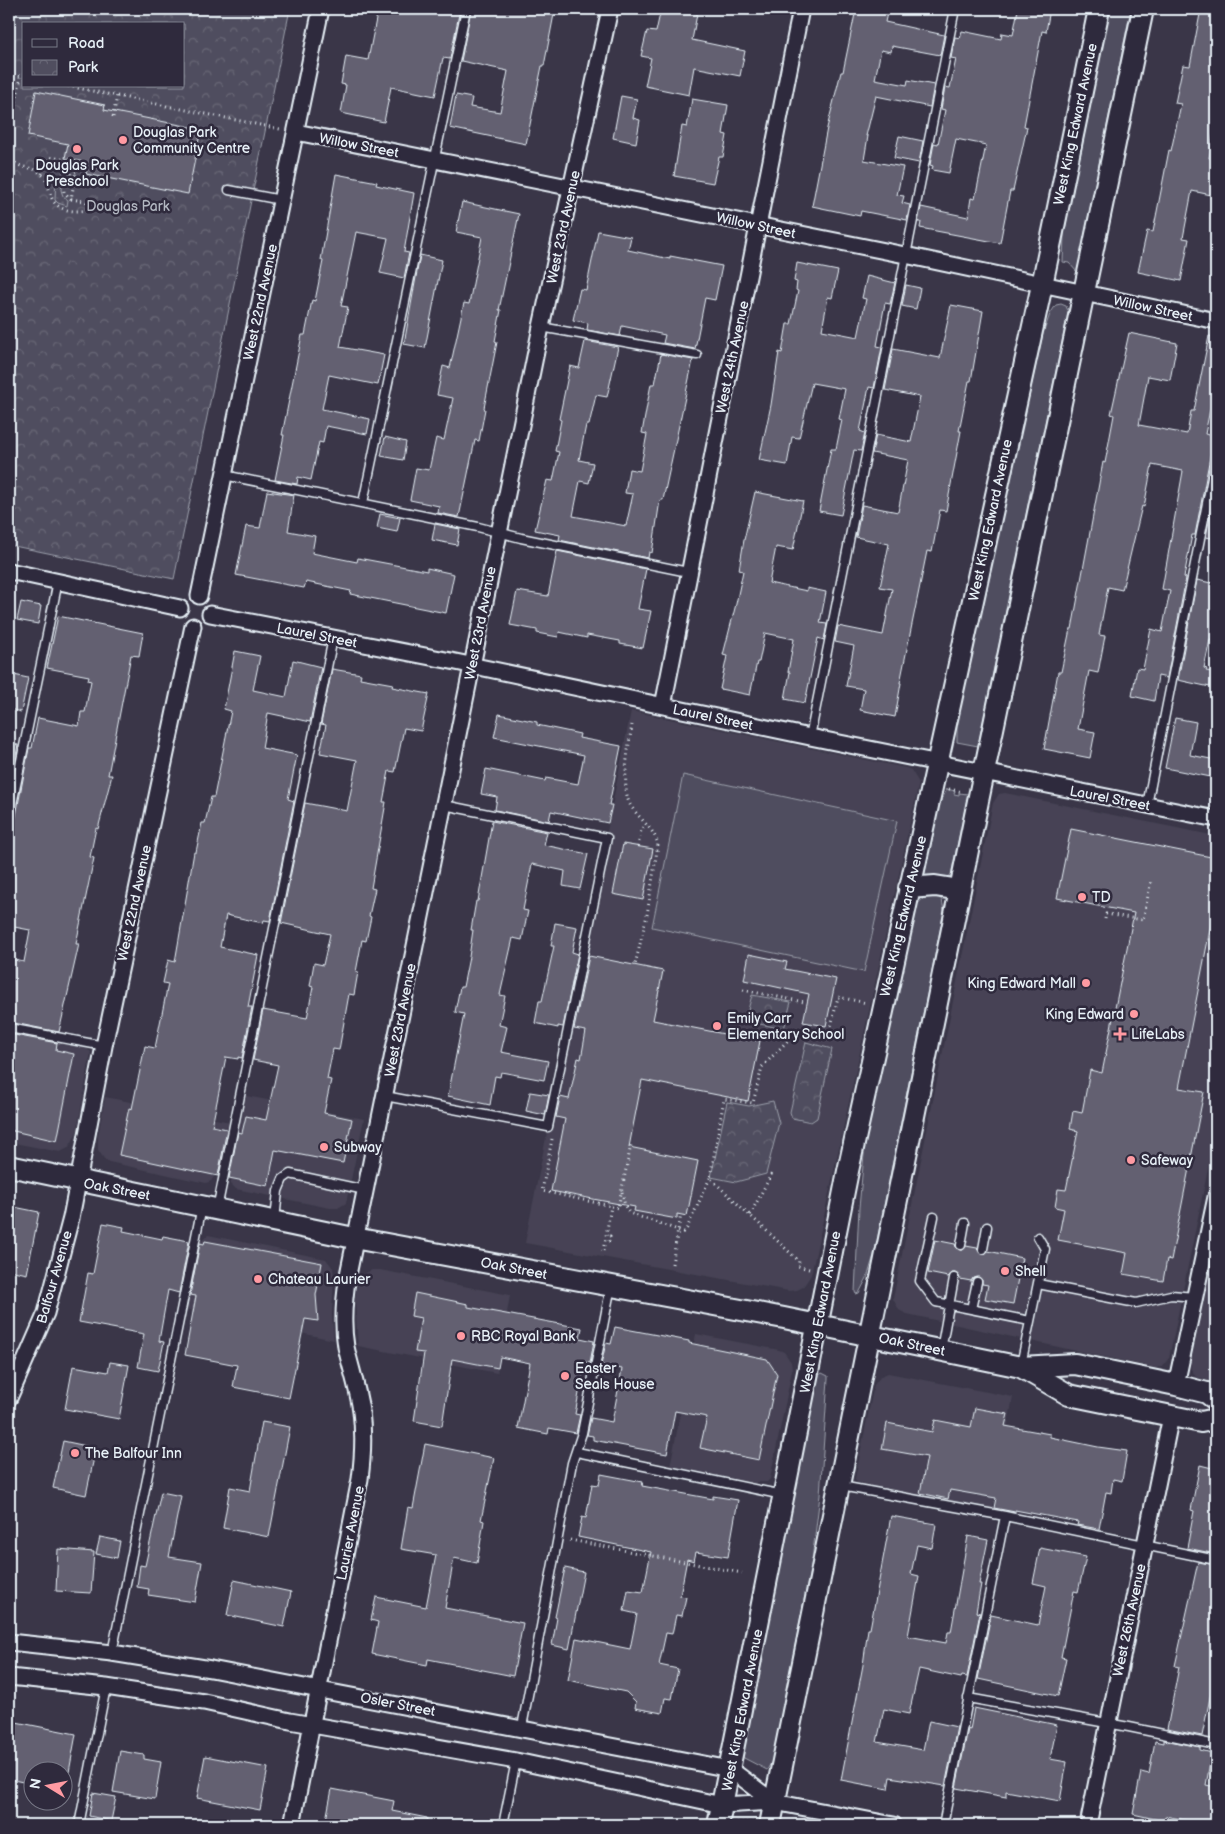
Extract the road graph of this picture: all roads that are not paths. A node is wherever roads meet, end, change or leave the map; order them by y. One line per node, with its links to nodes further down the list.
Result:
1 (321, 9): 8 (street, West 22nd Avenue)
2 (466, 9): 9 (lane)
3 (610, 9): 10 (street, West 23rd Avenue)
4 (801, 9): 13 (street, West 24th Avenue)
5 (955, 9): 14 (lane)
6 (1099, 9): 15 (main road, West King Edward Avenue)
7 (1143, 9): 16 (main road)
8 (296, 132): 9 (street, Willow Street); 12 (street, West 22nd Avenue)
9 (434, 160): 10 (street, Willow Street); 22 (lane)
10 (571, 188): 13 (street, Willow Street); 18 (street, West 23rd Avenue)
11 (229, 190): 12 (lane)
12 (281, 200): 21 (street, West 22nd Avenue)
13 (759, 226): 14 (street, Willow Street); 25 (street, West 24th Avenue)
14 (905, 255): 15 (street, Willow Street); 34 (lane)
15 (1042, 285): 16 (street, Willow Street); 35 (main road, West King Edward Avenue)
16 (1083, 293): 17 (street, Willow Street); 36 (main road)
17 (1216, 321)
18 (541, 328): 19 (lane); 23 (street, West 23rd Avenue)
19 (697, 355)
20 (1216, 458): 38 (lane)
21 (224, 475): 22 (lane); 27 (street, West 22nd Avenue)
22 (363, 503): 23 (lane)
23 (498, 533): 25 (lane); 32 (street, West 23rd Avenue)
24 (9, 571): 26 (street)
25 (688, 572): 33 (street, West 24th Avenue)
26 (58, 581): 28 (street); 39 (lane)
27 (199, 596): 28 (street); 29 (street)
28 (180, 608): 30 (street)
29 (210, 614): 30 (street); 31 (street, Laurel Street)
30 (193, 626): 44 (street, West 22nd Avenue)
31 (333, 638): 32 (street, Laurel Street); 50 (lane)
32 (472, 665): 33 (street, Laurel Street); 37 (street, West 23rd Avenue)
33 (663, 706): 34 (street, Laurel Street)
34 (810, 737): 35 (street, Laurel Street)
35 (938, 762): 36 (street, Laurel Street); 41 (main road, West King Edward Avenue)
36 (984, 772): 38 (street, Laurel Street); 42 (main road)
37 (444, 805): 45 (street, West 23rd Avenue); 45 (lane)
38 (1147, 805): 40 (street, Laurel Street)
39 (9, 819)
40 (1216, 820)
41 (909, 888): 42 (main road); 67 (main road, West King Edward Avenue)
42 (960, 890): 68 (main road)
43 (9, 1028): 44 (lane)
44 (104, 1046): 47 (street, West 22nd Avenue)
45 (385, 1096): 48 (street, West 23rd Avenue)
46 (9, 1166): 47 (main road, Oak Street)
47 (78, 1181): 50 (main road, Oak Street); 72 (street, Balfour Avenue)
48 (365, 1190): 52 (lane); 56 (street, West 23rd Avenue)
49 (1216, 1197): 63 (street)
50 (210, 1208): 52 (main road, Oak Street); 83 (lane)
51 (934, 1218): 64 (lane)
52 (274, 1222): 56 (main road, Oak Street)
53 (965, 1223): 57 (lane)
54 (987, 1227): 58 (lane)
55 (1038, 1237): 61 (lane)
56 (354, 1238): 62 (main road, Oak Street); 86 (street, Laurier Avenue)
57 (961, 1245)
58 (983, 1249)
59 (954, 1278): 64 (lane)
60 (977, 1282): 65 (lane)
61 (1038, 1284): 63 (lane); 66 (lane)
62 (611, 1286): 67 (main road, Oak Street); 76 (lane)
63 (1195, 1297): 71 (street)
64 (949, 1305): 65 (lane); 69 (lane)
65 (972, 1309): 66 (lane)
66 (1030, 1321): 70 (lane)
67 (818, 1325): 68 (main road, Oak Street); 78 (main road, West King Edward Avenue)
68 (870, 1335): 69 (main road, Oak Street); 77 (main road)
69 (941, 1350): 70 (main road, Oak Street)
70 (1021, 1367): 71 (main road, Oak Street); 74 (main road, Oak Street)
71 (1176, 1385): 73 (main road, Oak Street)
72 (9, 1398)
73 (1216, 1400)
74 (1171, 1416): 75 (main road, Oak Street); 80 (street, West 26th Avenue)
75 (1216, 1419)
76 (577, 1452): 78 (lane); 90 (lane)
77 (839, 1485): 79 (lane); 94 (main road)
78 (785, 1495): 93 (main road, West King Edward Avenue)
79 (1005, 1516): 80 (lane); 87 (lane)
80 (1145, 1545): 81 (lane); 88 (street, West 26th Avenue)
81 (1216, 1560)
82 (9, 1642): 83 (street, Osler Street)
83 (112, 1654): 86 (street, Osler Street)
84 (9, 1677): 85 (street, Osler Street)
85 (106, 1686): 89 (street, Osler Street); 97 (lane)
86 (319, 1689): 89 (street, Laurier Avenue); 90 (street, Osler Street)
87 (968, 1698): 88 (lane); 101 (lane)
88 (1108, 1723): 91 (lane); 102 (street, West 26th Avenue)
89 (312, 1725): 92 (street, Osler Street); 98 (street, Laurier Avenue)
90 (522, 1727): 93 (street, Osler Street)
91 (1216, 1745)
92 (516, 1761): 95 (street, Osler Street); 99 (lane)
93 (730, 1769): 94 (street, Osler Street); 95 (main road, West King Edward Avenue)
94 (774, 1802): 95 (street, Osler Street); 96 (main road); 100 (street, Osler Street)
95 (723, 1818)
96 (764, 1824)
97 (79, 1825)
98 (292, 1825)
99 (503, 1825)
100 (894, 1825)
101 (942, 1825)
102 (1088, 1825)

